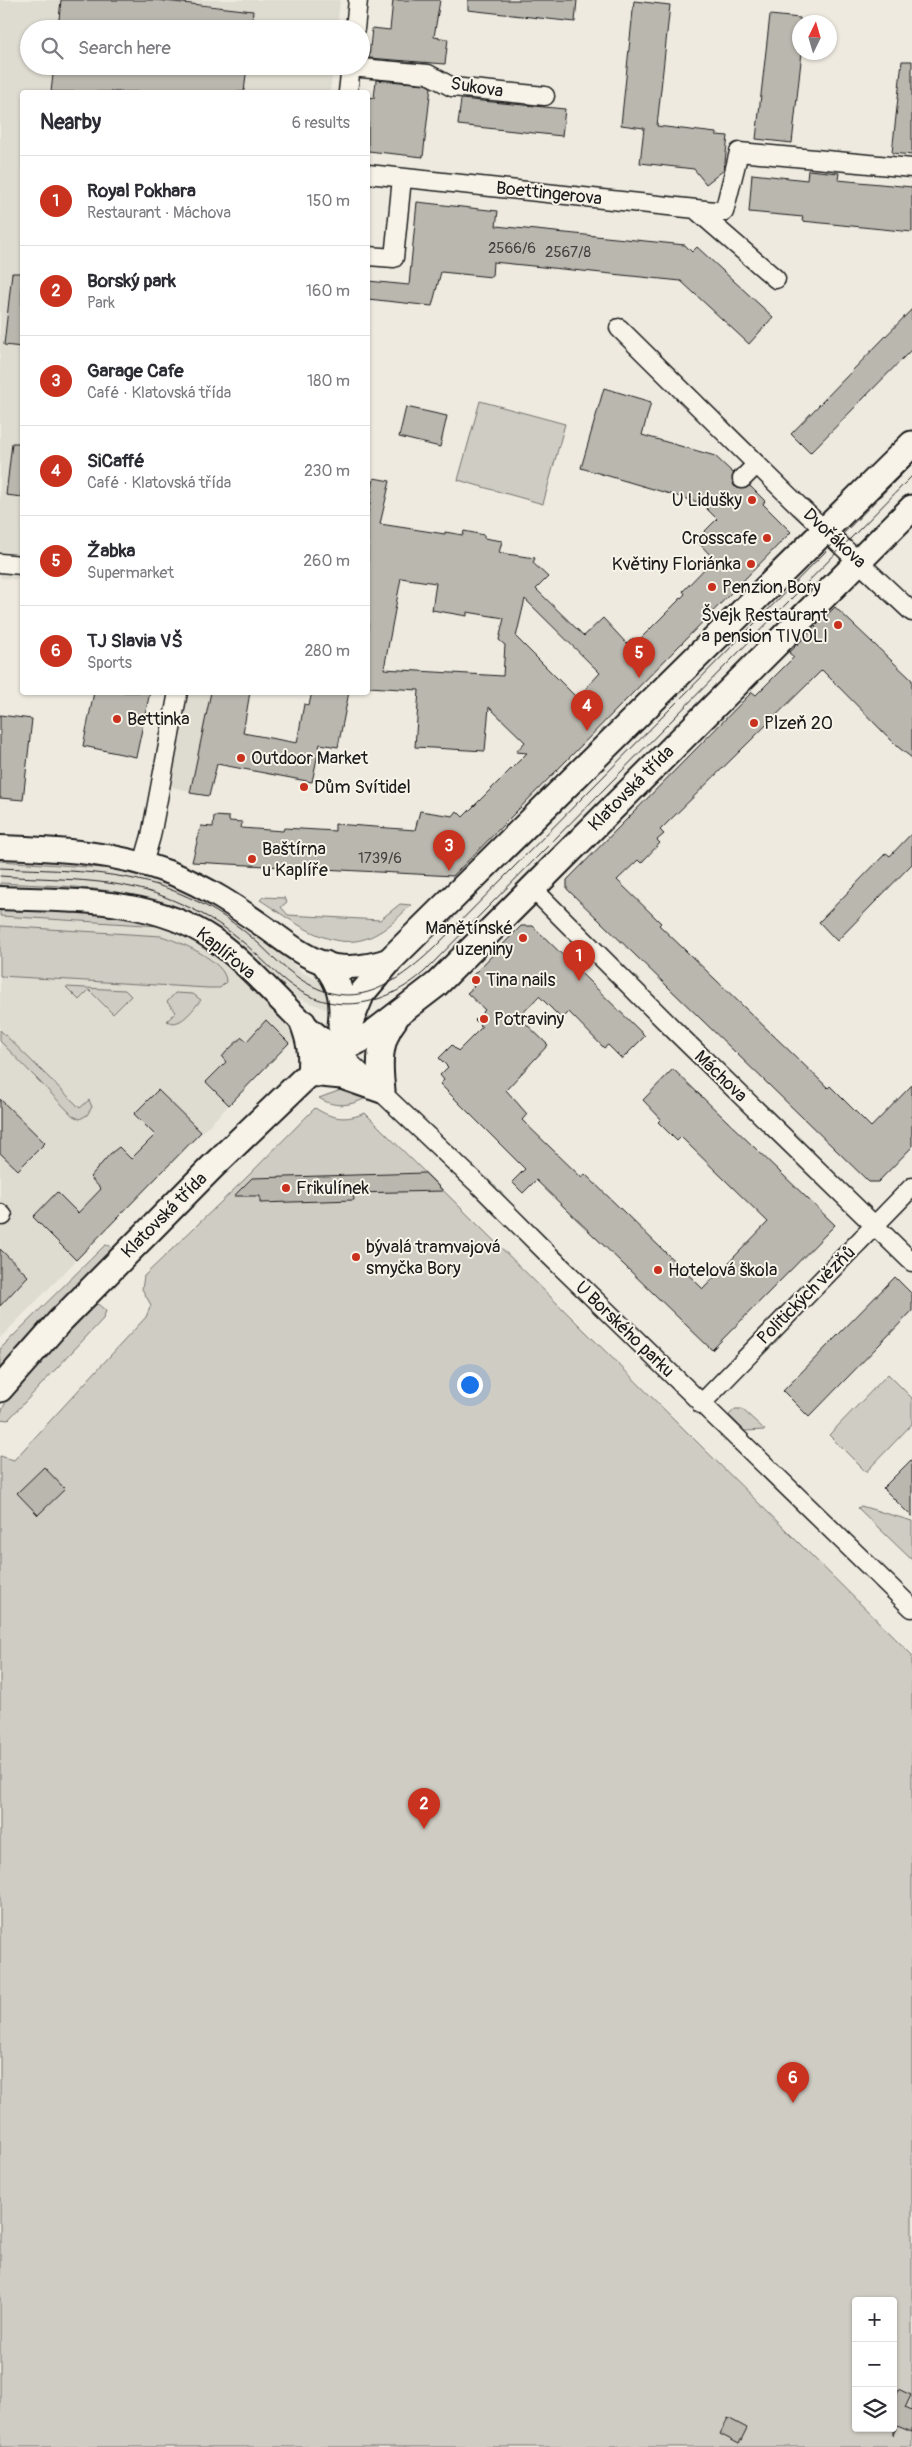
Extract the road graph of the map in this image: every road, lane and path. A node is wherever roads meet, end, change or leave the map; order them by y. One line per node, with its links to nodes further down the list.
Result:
1 (358, 0): 2 (street)
2 (356, 20)
3 (370, 69): 6 (street, Sukova)
4 (350, 75): 5 (street)
5 (348, 90)
6 (545, 96)
7 (912, 168): 10 (street, Boettingerova)
8 (370, 174): 9 (street, Boettingerova)
9 (402, 178): 10 (street, Boettingerova); 11 (street)
10 (695, 209): 12 (street)
11 (370, 256)
12 (776, 279)
13 (619, 328): 15 (street, Dvořákova)
14 (912, 444): 18 (main road, Klatovská třída)
15 (757, 464): 16 (street); 18 (street, Dvořákova)
16 (742, 480)
17 (912, 508): 19 (main road, Klatovská třída)
18 (827, 530): 19 (street, Dvořákova); 28 (main road, Klatovská třída)
19 (859, 560): 22 (street, Dvořákova); 26 (main road, Klatovská třída)
20 (0, 563): 21 (street)
21 (20, 565)
22 (912, 612)
23 (177, 695): 25 (street)
24 (0, 847): 25 (street)
25 (143, 864): 29 (street)
26 (532, 888): 30 (main road, Klatovská třída); 36 (street, Máchova)
27 (0, 898): 31 (street, Kaplířova)
28 (391, 959): 29 (street, Klatovská třída); 32 (main road, Klatovská třída)
29 (325, 964): 32 (main road)
30 (401, 1011): 32 (main road, Klatovská třída); 34 (main road)
31 (303, 1023): 32 (street, Kaplířova); 33 (main road)
32 (338, 1051): 33 (main road, Klatovská třída); 34 (street, U Borského parku)
33 (310, 1073): 34 (main road); 38 (main road, Klatovská třída)
34 (382, 1090): 39 (street, U Borského parku)
35 (912, 1187): 36 (street, Politických vězňů)
36 (874, 1226): 37 (street, Máchova); 39 (street, Politických vězňů)
37 (912, 1262)
38 (0, 1389)
39 (701, 1404): 40 (street, U Borského parku)
40 (912, 1608)

